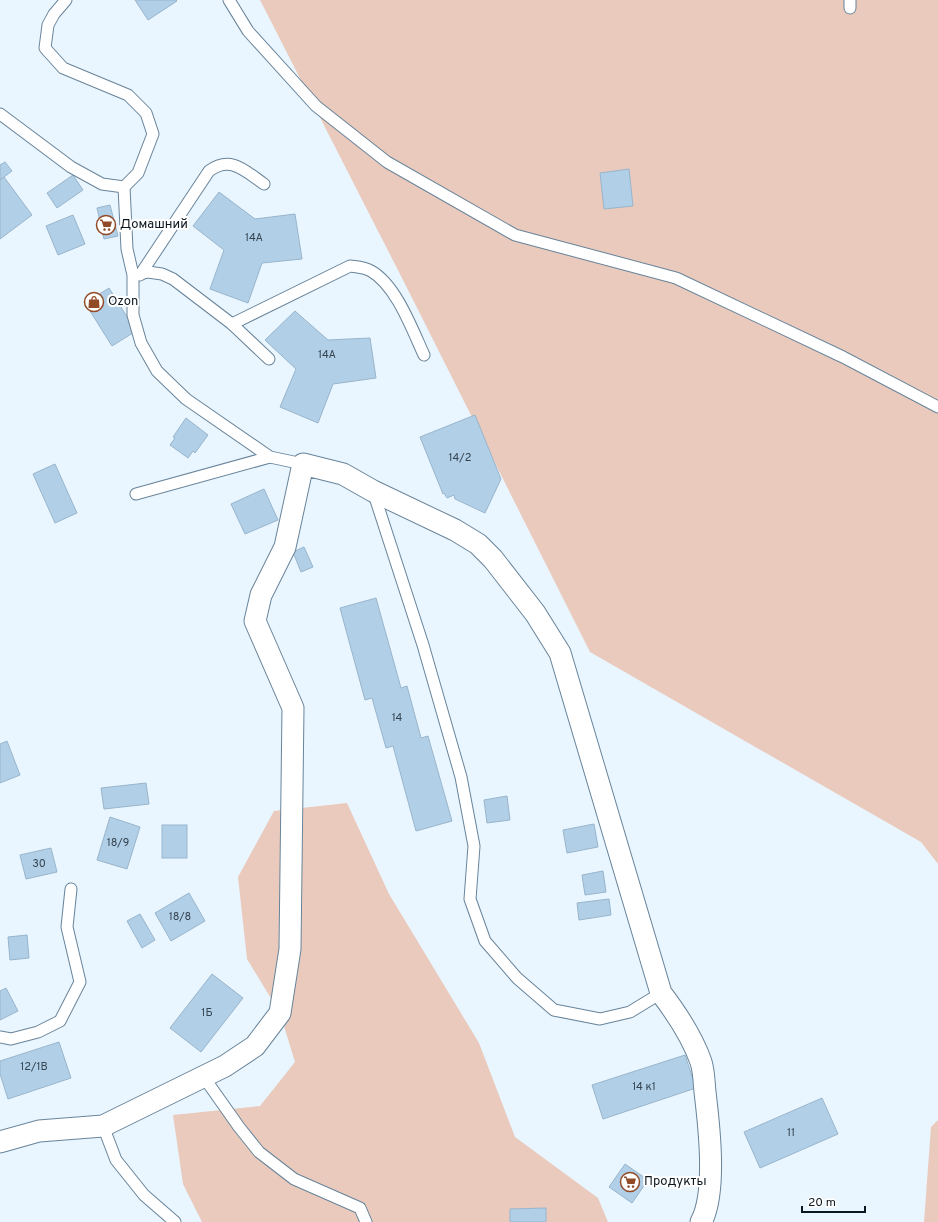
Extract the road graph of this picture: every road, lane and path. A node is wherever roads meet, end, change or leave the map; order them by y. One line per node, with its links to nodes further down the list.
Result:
1 (66, 0): 5 (lane)
2 (229, 0): 10 (lane)
3 (0, 114): 5 (lane)
4 (264, 184): 6 (lane)
5 (124, 187): 6 (lane)
6 (136, 275): 7 (lane); 11 (lane)
7 (232, 324): 8 (lane); 9 (lane)
8 (424, 355)
9 (269, 359)
10 (938, 407)
11 (270, 457): 12 (lane); 14 (lane)
12 (303, 464): 13 (street); 18 (street)
13 (373, 491): 16 (street); 16 (lane)
14 (136, 494)
15 (71, 889): 17 (lane)
16 (661, 993): 23 (street)
17 (0, 1037)
18 (203, 1076): 19 (street); 22 (lane)
19 (103, 1126): 20 (street); 21 (lane)
20 (0, 1142)
21 (175, 1222)
22 (366, 1222)
23 (701, 1222)

